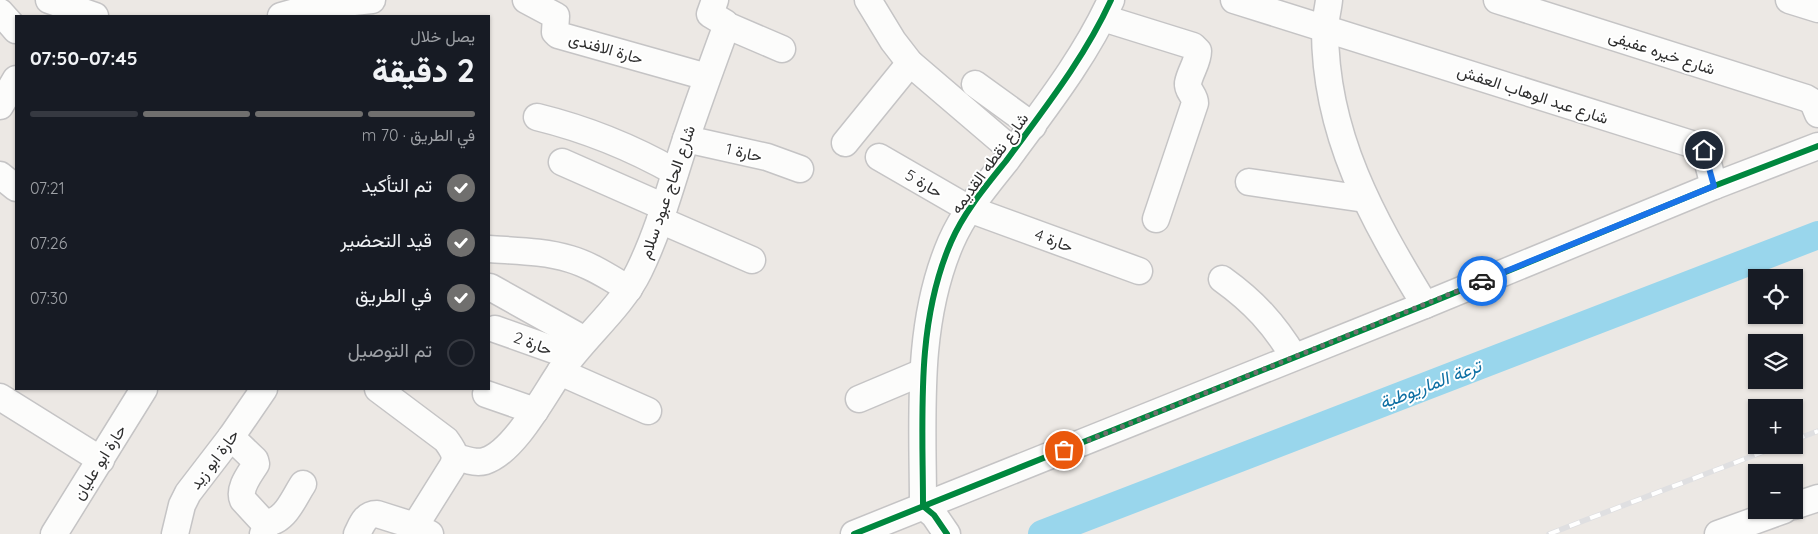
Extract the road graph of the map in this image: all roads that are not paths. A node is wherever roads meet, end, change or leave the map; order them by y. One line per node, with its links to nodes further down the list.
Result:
1 (49, 0): 14 (street)
2 (372, 0): 12 (street)
3 (526, 0): 20 (street, حارة الافندى)
4 (715, 0): 15 (street)
5 (868, 0): 19 (street)
6 (1234, 0): 17 (street)
7 (1329, 0): 17 (street)
8 (1497, 0): 24 (street, شارع خيره عفيفى)
9 (1789, 0): 10 (street)
10 (1818, 8)
11 (1107, 9): 26 (street, شارع نقطه القديمه); 40 (street)
12 (288, 10)
13 (0, 12): 16 (street)
14 (92, 15)
15 (726, 25): 18 (street); 20 (street, شارع الحاج عبود سلام)
16 (15, 29)
17 (1325, 29): 36 (street, شارع عبد الوهاب العفش); 37 (street)
18 (782, 49)
19 (910, 63): 28 (street); 30 (street)
20 (707, 77): 27 (street, شارع الحاج عبود سلام)
21 (15, 82): 23 (street)
22 (975, 84): 26 (street)
23 (0, 106)
24 (1818, 114)
25 (537, 117): 34 (street)
26 (1033, 126): 30 (street, شارع نقطه القديمه)
27 (686, 139): 33 (street, حارة 1); 34 (street, شارع الحاج عبود سلام)
28 (845, 143)
29 (1818, 146): 36 (street)
30 (1013, 151): 38 (street, شارع نقطه القديمه)
31 (879, 157): 38 (street, حارة 5)
32 (562, 162): 39 (street)
33 (800, 169)
34 (676, 172): 39 (street, شارع الحاج عبود سلام)
35 (1249, 182): 37 (street)
36 (1714, 186): 47 (street)
37 (1365, 199): 47 (street)
38 (969, 209): 43 (street, حارة 4); 51 (street, شارع نقطه القديمه)
39 (662, 213): 42 (street); 46 (street, شارع الحاج عبود سلام)
40 (1156, 219)
41 (490, 249): 46 (street)
42 (752, 260)
43 (1139, 271)
44 (1222, 279): 50 (street)
45 (490, 288): 49 (street)
46 (629, 289): 49 (street, شارع الحاج عبود سلام)
47 (1425, 305): 50 (street)
48 (495, 329): 49 (street, حارة 2)
49 (572, 356): 58 (street, شارع الحاج عبود سلام); 59 (street)
50 (1294, 358): 66 (street)
51 (923, 372): 57 (street); 66 (street, شارع نقطه القديمه)
52 (143, 390): 62 (street, حارة ابو عليان)
53 (263, 390): 60 (street, حارة ابو زيد)
54 (379, 390): 61 (street)
55 (486, 394): 58 (street)
56 (0, 397): 62 (street)
57 (859, 399)
58 (535, 411): 61 (street, شارع الحاج عبود سلام)
59 (648, 411)
60 (232, 437): 68 (street); 71 (street, حارة ابو زيد)
61 (455, 456): 69 (street)
62 (101, 460): 70 (street, حارة ابو عليان)
63 (303, 484): 68 (street)
64 (1818, 498): 65 (street)
65 (1803, 503)
66 (923, 506): 73 (street); 74 (street)
67 (1759, 519): 75 (street)
68 (264, 528)
69 (423, 530): 72 (street)
70 (54, 534)
71 (175, 534)
72 (357, 534)
73 (854, 534)
74 (947, 534)
75 (1718, 534)

